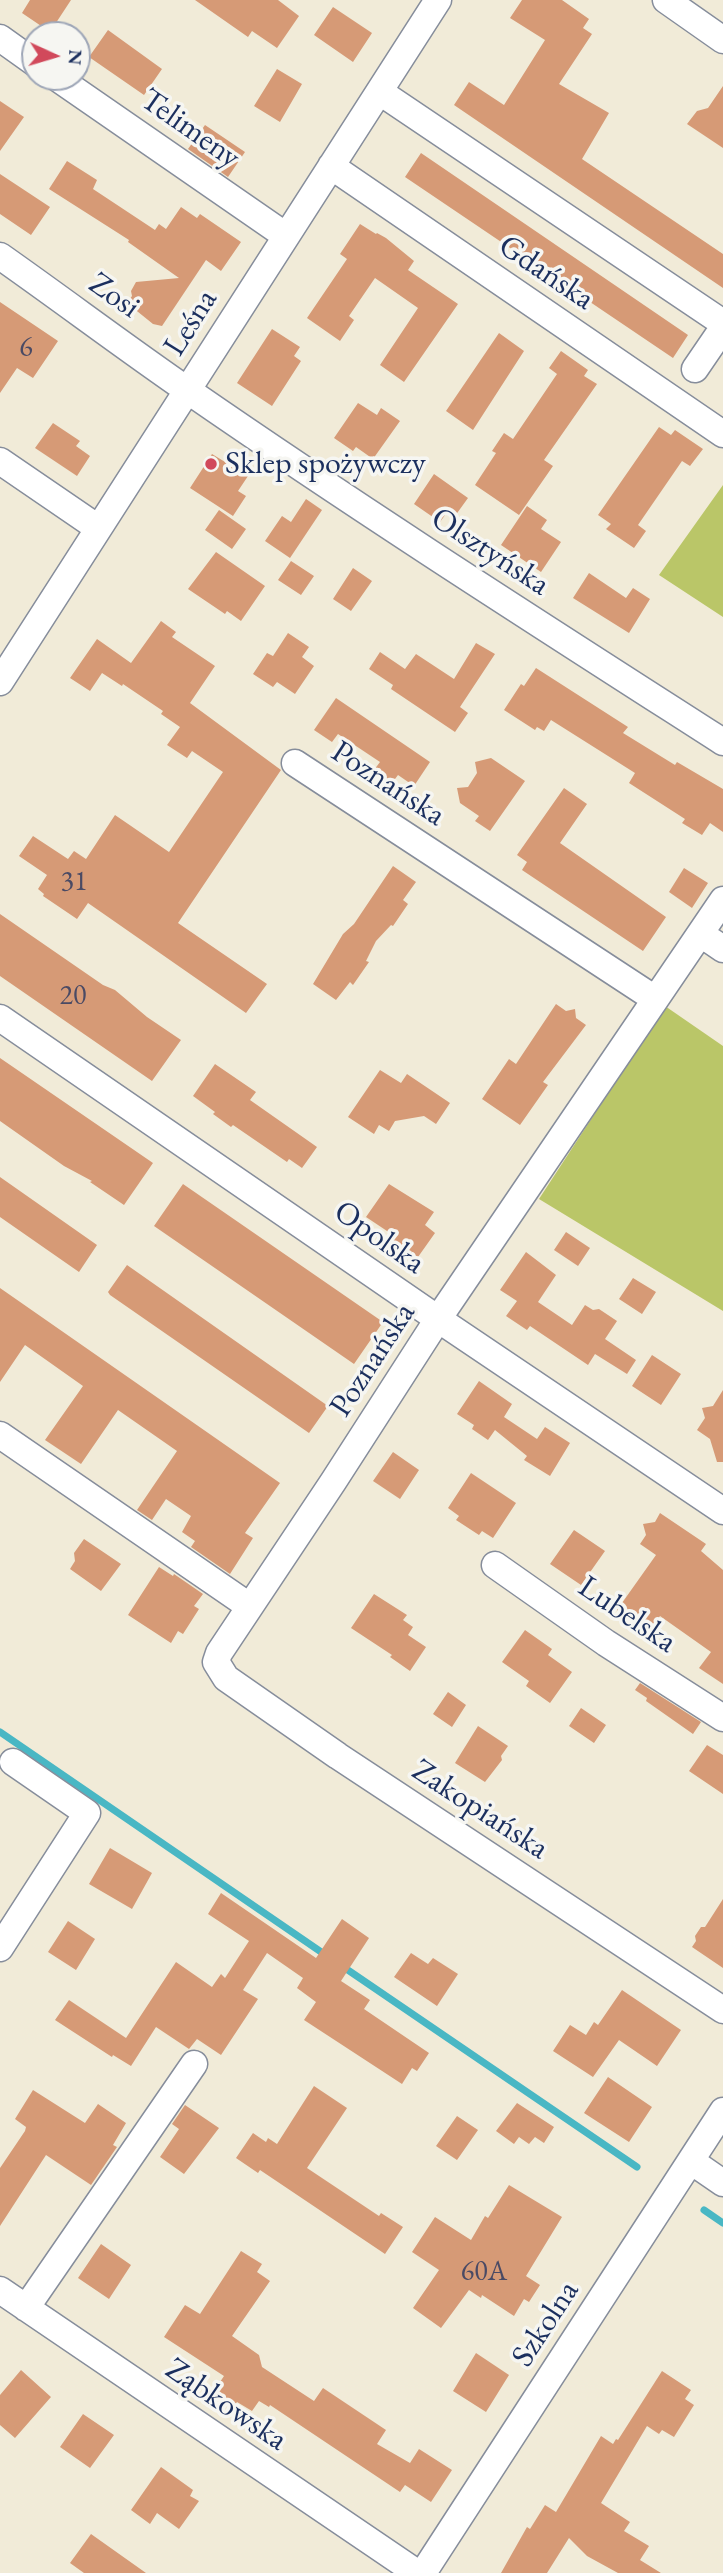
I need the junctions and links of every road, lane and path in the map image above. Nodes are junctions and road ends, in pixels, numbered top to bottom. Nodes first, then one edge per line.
1 (438, 0) edge
2 (666, 0) edge
3 (0, 38) edge
4 (723, 40) edge
5 (21, 52) edge
6 (76, 91) edge
7 (380, 92) junction
8 (331, 166) junction
9 (286, 236) junction
10 (0, 256) edge
11 (723, 326) edge
12 (695, 369) dead end
13 (188, 391) junction
14 (723, 434) edge
15 (0, 461) edge
16 (98, 528) junction
17 (2, 676) edge
18 (723, 741) edge
19 (295, 763) dead end
20 (723, 900) edge
21 (701, 934) junction
22 (723, 949) edge
23 (655, 999) junction
24 (0, 1018) edge
25 (438, 1319) junction
26 (0, 1435) edge
27 (723, 1511) edge
28 (495, 1565) dead end
29 (249, 1606) junction
30 (219, 1653) joint
31 (723, 1718) edge
32 (13, 1762) dead end
33 (0, 1948) edge
34 (723, 2010) edge
35 (194, 2064) dead end
36 (723, 2111) edge
37 (691, 2161) junction
38 (723, 2183) edge
39 (0, 2290) edge
40 (26, 2308) junction
41 (417, 2573) edge
42 (423, 2573) edge

1 - 7 street, Leśna
2 - 4 street
3 - 5 street
6 - 9 street, Telimeny
7 - 8 street, Leśna
7 - 11 street
8 - 9 street, Leśna
8 - 14 street, Gdańska
9 - 13 street, Leśna
10 - 13 street, Zosi
11 - 12 street
13 - 16 street, Leśna
13 - 18 street, Olsztyńska
15 - 16 street
16 - 17 street, Leśna
19 - 23 street, Poznańska
20 - 21 street, Poznańska
21 - 22 street
21 - 23 street, Poznańska
23 - 25 street, Poznańska
24 - 25 street, Opolska
25 - 27 street, Opolska
25 - 29 street, Poznańska
26 - 29 street
28 - 31 street, Lubelska
29 - 30 street, Poznańska
30 - 34 street, Zakopiańska
32 - 33 street
35 - 40 street
36 - 37 street, Szkolna
37 - 38 street
37 - 42 street, Szkolna
39 - 40 street, Ząbkowska
40 - 41 street, Ząbkowska

